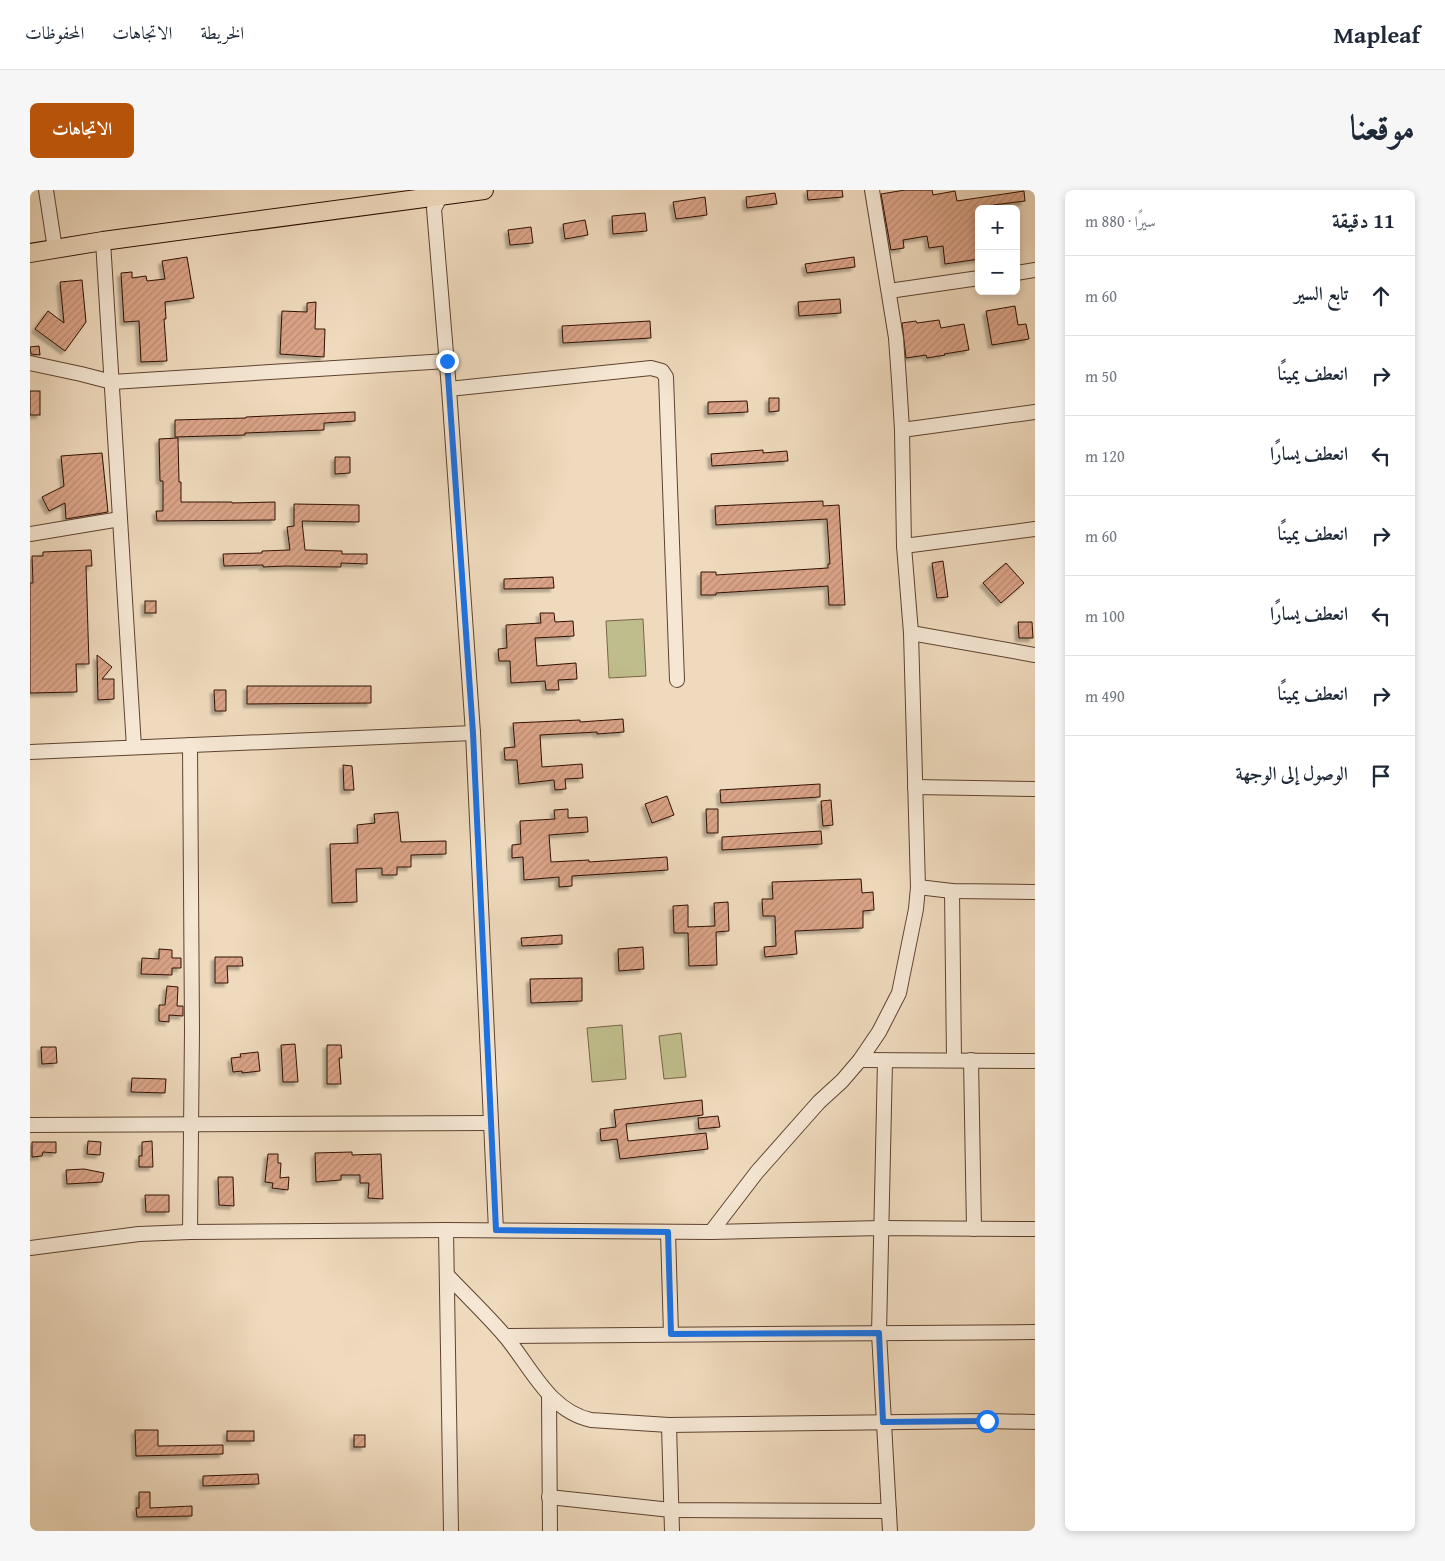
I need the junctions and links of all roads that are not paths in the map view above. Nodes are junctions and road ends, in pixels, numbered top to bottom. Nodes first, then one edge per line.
1 (46, 190) edge
2 (484, 190) edge
3 (872, 190) edge
4 (432, 196) edge
5 (103, 241) junction
6 (55, 249) junction
7 (30, 253) edge
8 (1035, 270) edge
9 (1020, 272) edge
10 (975, 279) edge
11 (889, 291) junction
12 (447, 361) junction
13 (30, 363) edge
14 (112, 382) junction
15 (450, 389) junction
16 (1035, 412) edge
17 (902, 430) junction
18 (120, 519) junction
19 (1035, 529) edge
20 (30, 534) edge
21 (904, 546) junction
22 (911, 633) junction
23 (1035, 655) edge
24 (677, 680) dead end
25 (473, 733) junction
26 (190, 745) junction
27 (134, 747) junction
28 (30, 752) edge
29 (915, 787) junction
30 (1035, 789) edge
31 (918, 887) junction
32 (952, 890) junction
33 (1035, 892) edge
34 (860, 1060) junction
35 (954, 1060) junction
36 (971, 1060) junction
37 (885, 1061) junction
38 (1035, 1061) edge
39 (491, 1122) junction
40 (192, 1124) junction
41 (30, 1125) edge
42 (881, 1228) junction
43 (974, 1229) junction
44 (446, 1230) junction
45 (496, 1230) junction
46 (1035, 1230) edge
47 (190, 1232) junction
48 (668, 1232) junction
49 (711, 1232) junction
50 (30, 1248) edge
51 (447, 1275) junction
52 (1035, 1332) edge
53 (879, 1333) junction
54 (671, 1334) junction
55 (505, 1336) junction
56 (549, 1396) junction
57 (883, 1422) junction
58 (1035, 1422) edge
59 (669, 1424) junction
60 (549, 1498) junction
61 (671, 1510) junction
62 (890, 1511) junction
63 (451, 1531) edge
64 (550, 1531) edge
65 (672, 1531) edge
66 (890, 1531) edge

1 - 6 street
2 - 4 main road
3 - 11 street
4 - 5 main road
4 - 12 street
5 - 6 main road
5 - 14 street
6 - 7 main road
8 - 9 street
10 - 11 street
11 - 17 street
12 - 14 street
12 - 15 street
13 - 14 street
14 - 18 street
15 - 24 street
15 - 25 street
16 - 17 street
17 - 21 street
18 - 20 street
18 - 27 street
19 - 21 street
21 - 22 street
22 - 23 street
22 - 29 street
25 - 26 street
25 - 39 street
26 - 27 street
26 - 40 street
27 - 28 street
29 - 30 street
29 - 31 street
31 - 32 street
31 - 34 street
32 - 33 street
32 - 35 street
34 - 37 street
34 - 49 street
35 - 36 street
35 - 37 street
36 - 38 street
36 - 43 street
37 - 42 street
39 - 40 street
39 - 45 street
40 - 41 street
40 - 47 street
42 - 43 street
42 - 49 street
42 - 53 street
43 - 46 street
44 - 45 street
44 - 47 street
44 - 51 street
45 - 48 street
47 - 50 street
48 - 49 street
48 - 54 street
51 - 55 street
51 - 63 street
52 - 53 street
53 - 54 street
53 - 57 street
54 - 55 street
55 - 56 street
56 - 59 street
56 - 60 street
57 - 58 street
57 - 59 street
57 - 62 street
59 - 61 street
60 - 61 street
60 - 64 street
61 - 62 street
61 - 65 street
62 - 66 street

